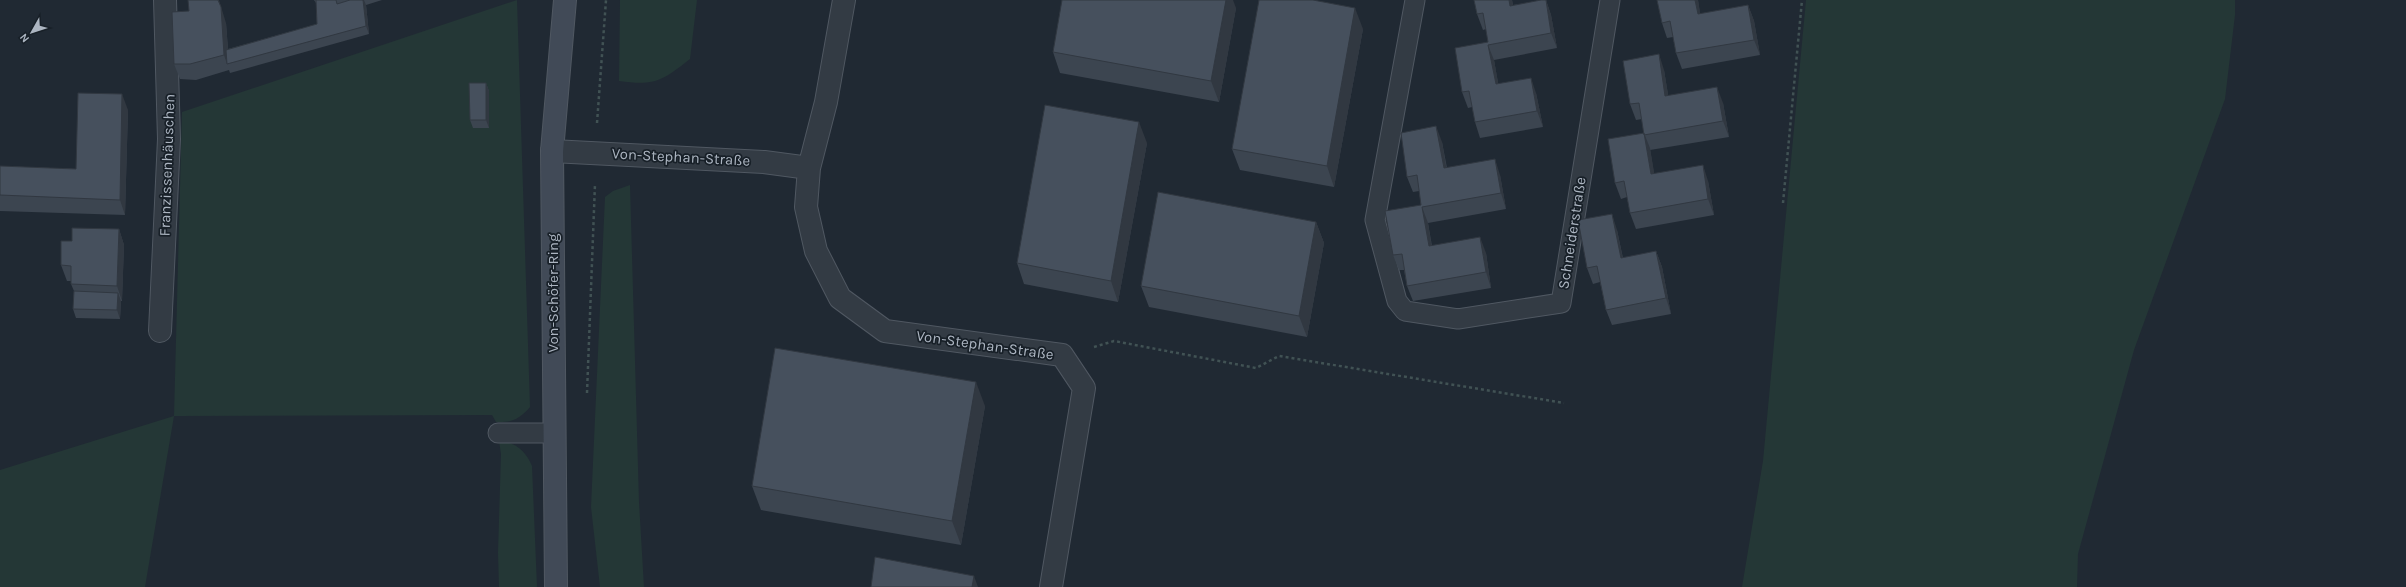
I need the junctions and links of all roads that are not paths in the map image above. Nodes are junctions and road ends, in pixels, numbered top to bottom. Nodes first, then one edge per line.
1 (165, 0) edge
2 (565, 0) edge
3 (844, 0) edge
4 (1415, 0) edge
5 (1610, 0) edge
6 (552, 151) junction
7 (809, 168) junction
8 (160, 331) dead end
9 (554, 433) junction
10 (498, 434) dead end
11 (556, 587) edge
12 (1051, 587) edge

1 - 8 street, Franzissenhäuschen
2 - 6 main road, Von-Schöfer-Ring
3 - 7 street, Von-Stephan-Straße
4 - 5 lane, Schneiderstraße
6 - 7 street, Von-Stephan-Straße
6 - 9 main road, Von-Schöfer-Ring
7 - 12 street, Von-Stephan-Straße
9 - 10 lane
9 - 11 main road, Von-Schöfer-Ring

